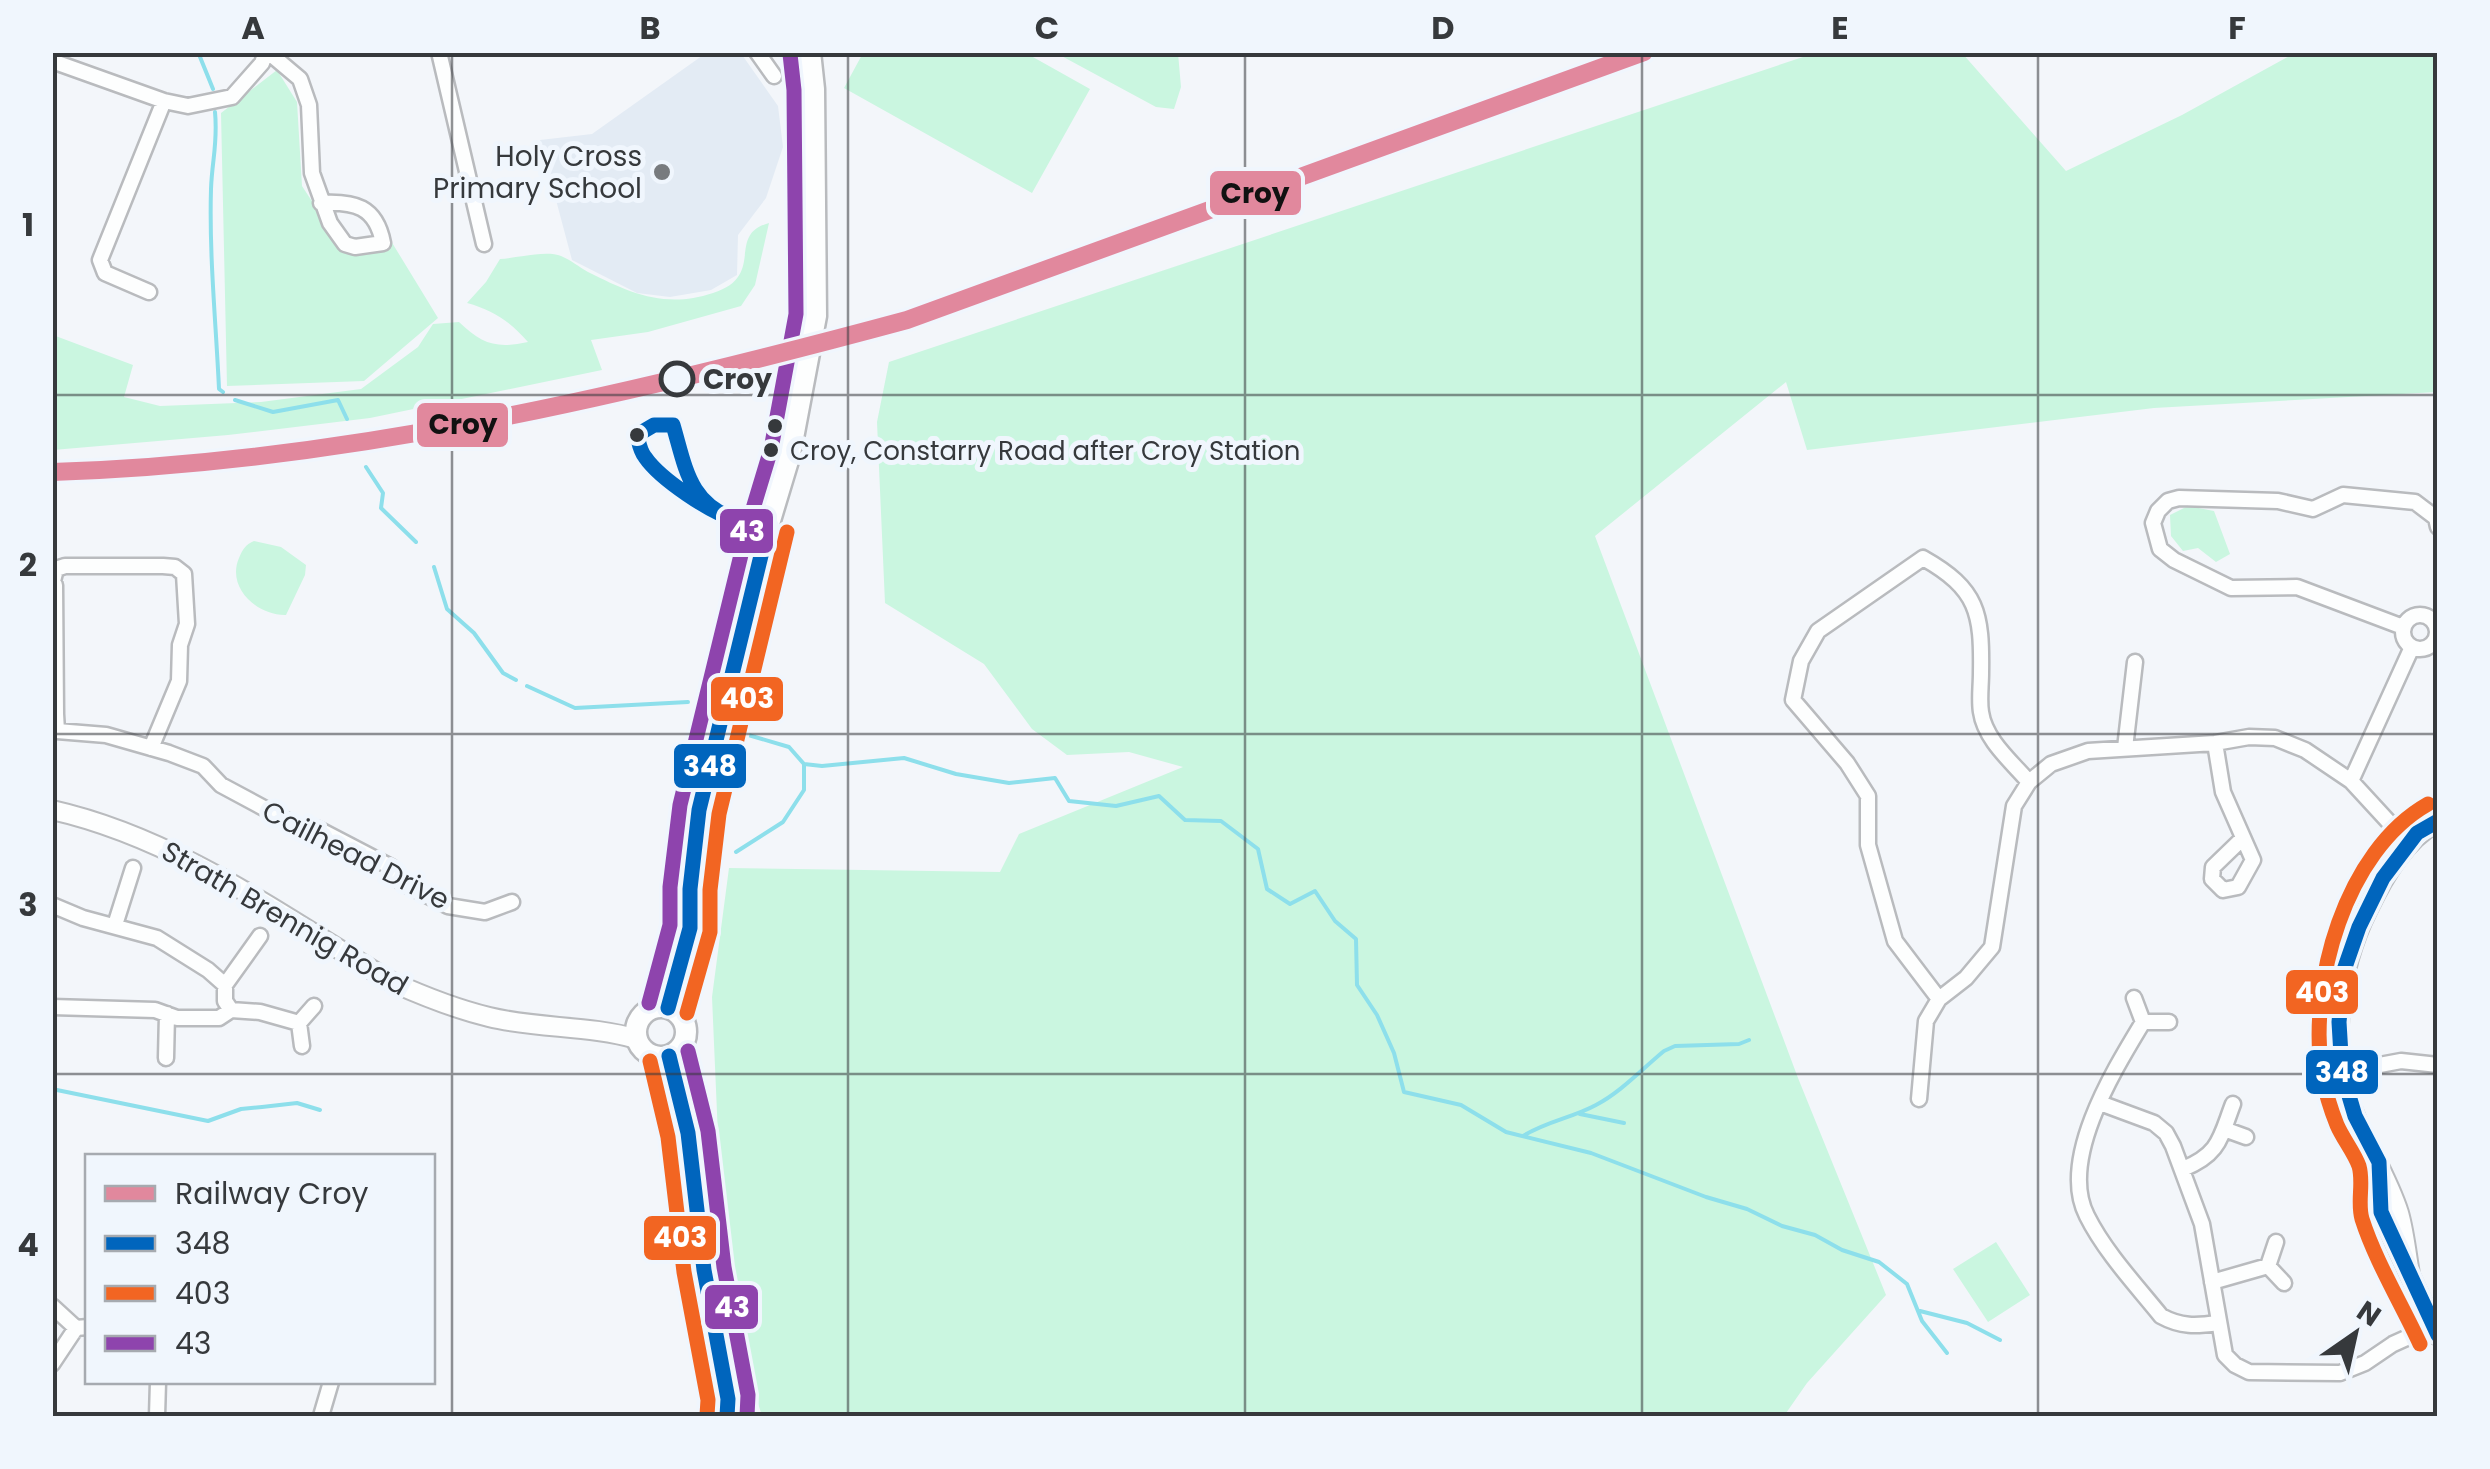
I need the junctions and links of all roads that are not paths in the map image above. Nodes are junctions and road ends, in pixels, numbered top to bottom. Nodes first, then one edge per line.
1 (267, 52) edge
2 (439, 52) edge
3 (757, 52) edge
4 (810, 52) edge
5 (52, 61) edge
6 (774, 76) dead end
7 (164, 101) junction
8 (321, 203) dead end
9 (484, 244) dead end
10 (149, 292) dead end
11 (2438, 526) edge
12 (54, 584) edge
13 (2438, 603) edge
14 (2429, 617) junction
15 (2403, 626) junction
16 (2436, 638) edge
17 (2412, 646) junction
18 (2134, 662) dead end
19 (54, 714) edge
20 (2216, 743) junction
21 (151, 748) junction
22 (2125, 748) junction
23 (2029, 782) junction
24 (2351, 782) junction
25 (52, 810) edge
26 (2438, 821) edge
27 (2243, 838) dead end
28 (2409, 844) junction
29 (133, 868) dead end
30 (512, 902) dead end
31 (52, 905) edge
32 (114, 925) junction
33 (260, 936) dead end
34 (226, 985) junction
35 (2134, 998) dead end
36 (1939, 999) junction
37 (314, 1006) dead end
38 (52, 1007) edge
39 (668, 1008) junction
40 (231, 1010) junction
41 (167, 1014) junction
42 (299, 1022) junction
43 (2144, 1022) junction
44 (2169, 1022) dead end
45 (638, 1039) junction
46 (302, 1046) dead end
47 (669, 1056) junction
48 (166, 1058) dead end
49 (2438, 1065) edge
50 (2342, 1072) junction
51 (1919, 1099) dead end
52 (2100, 1103) junction
53 (2233, 1104) dead end
54 (2224, 1129) junction
55 (2246, 1137) dead end
56 (2183, 1169) junction
57 (2276, 1242) dead end
58 (2268, 1266) junction
59 (2212, 1282) junction
60 (2284, 1283) dead end
61 (52, 1306) edge
62 (2218, 1322) junction
63 (82, 1328) edge
64 (2435, 1331) edge
65 (52, 1364) edge
66 (158, 1384) edge
67 (330, 1384) edge
68 (157, 1416) edge
69 (320, 1416) edge
70 (727, 1416) edge

1 - 7 street
1 - 8 street
2 - 9 street
3 - 6 street
4 - 39 main road
5 - 7 street
7 - 10 street
11 - 15 street
12 - 19 street
12 - 21 street
13 - 14 street
14 - 15 street
14 - 16 street
15 - 17 street
16 - 17 street
17 - 24 street
18 - 22 street
19 - 21 street, Cailhead Drive
20 - 22 street
20 - 24 street
20 - 27 street
21 - 30 street, Cailhead Drive
22 - 23 street
23 - 36 street
23 - 36 street
24 - 28 street
25 - 45 street, Strath Brennig Road
26 - 28 street
28 - 50 street
29 - 32 street
31 - 32 street
32 - 34 street
33 - 34 street
34 - 40 street
35 - 43 street
36 - 51 street
37 - 42 street
38 - 41 street
39 - 45 main road
39 - 47 main road
40 - 41 street
40 - 42 street
41 - 48 street
42 - 46 street
43 - 44 street
43 - 52 street
45 - 47 main road
47 - 70 main road
49 - 50 street
50 - 64 street
52 - 56 street
52 - 62 street
53 - 54 street
54 - 55 street
54 - 56 street
56 - 59 street
57 - 58 street
58 - 59 street
58 - 60 street
59 - 62 street
61 - 63 street
62 - 64 street
63 - 65 street
66 - 68 street
67 - 69 street

